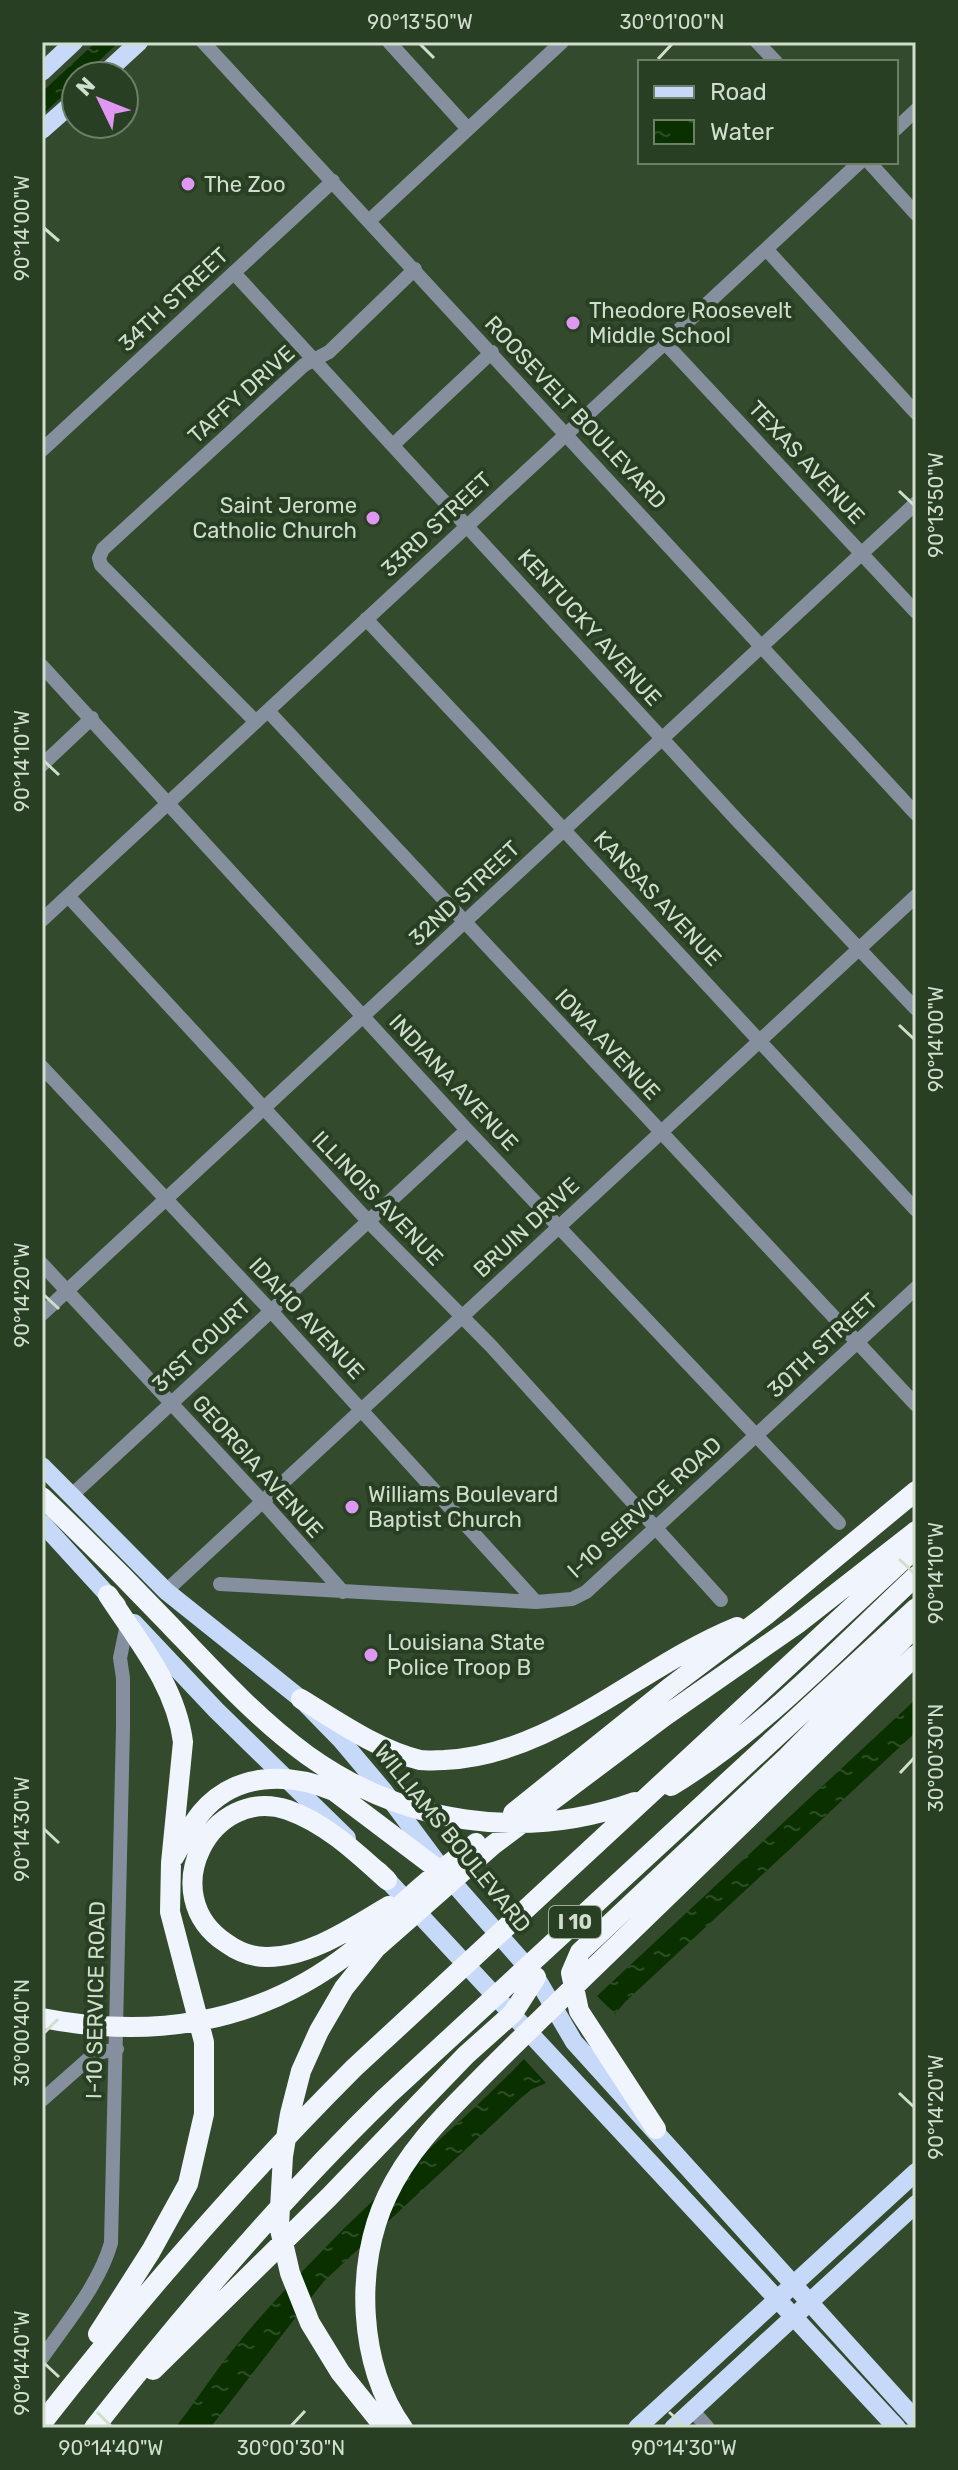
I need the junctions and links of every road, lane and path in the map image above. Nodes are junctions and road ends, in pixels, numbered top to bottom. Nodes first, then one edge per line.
1 (74, 42) edge
2 (139, 42) edge
3 (203, 42) edge
4 (389, 42) edge
5 (562, 42) edge
6 (757, 42) edge
7 (119, 60) edge
8 (774, 60) edge
9 (42, 72) edge
10 (916, 110) edge
11 (60, 114) edge
12 (898, 127) edge
13 (468, 129) junction
14 (42, 130) edge
15 (858, 164) edge
16 (871, 164) edge
17 (333, 181) junction
18 (916, 214) edge
19 (370, 220) junction
20 (767, 250) junction
21 (415, 269) junction
22 (234, 273) junction
23 (665, 343) junction
24 (492, 352) junction
25 (314, 358) junction
26 (916, 413) edge
27 (566, 434) junction
28 (394, 444) junction
29 (42, 450) edge
30 (916, 503) edge
31 (467, 525) junction
32 (861, 553) junction
33 (916, 612) edge
34 (366, 619) junction
35 (762, 646) junction
36 (42, 666) edge
37 (268, 711) junction
38 (92, 718) junction
39 (256, 722) junction
40 (662, 739) junction
41 (42, 765) edge
42 (169, 804) junction
43 (916, 814) edge
44 (564, 830) junction
45 (68, 896) junction
46 (916, 896) edge
47 (42, 920) edge
48 (465, 922) junction
49 (859, 949) junction
50 (916, 1009) edge
51 (363, 1016) junction
52 (761, 1041) junction
53 (42, 1067) edge
54 (263, 1109) junction
55 (467, 1130) junction
56 (661, 1133) junction
57 (166, 1198) junction
58 (916, 1210) edge
59 (369, 1222) junction
60 (559, 1226) junction
61 (42, 1264) edge
62 (916, 1288) edge
63 (67, 1291) junction
64 (271, 1311) junction
65 (42, 1314) edge
66 (462, 1316) junction
67 (858, 1342) junction
68 (171, 1402) junction
69 (916, 1405) edge
70 (361, 1409) junction
71 (758, 1435) junction
72 (42, 1466) edge
73 (916, 1491) edge
74 (72, 1495) junction
75 (42, 1497) edge
76 (262, 1501) junction
77 (42, 1523) edge
78 (839, 1523) dead end
79 (656, 1529) junction
80 (916, 1531) edge
81 (916, 1548) edge
82 (916, 1576) edge
83 (220, 1584) dead end
84 (166, 1591) junction
85 (343, 1592) junction
86 (108, 1595) junction
87 (721, 1600) dead end
88 (536, 1602) junction
89 (916, 1608) edge
90 (766, 1615) junction
91 (127, 1624) junction
92 (916, 1626) edge
93 (916, 1655) edge
94 (301, 1699) junction
95 (285, 1777) junction
96 (171, 1863) junction
97 (448, 1877) junction
98 (387, 1880) junction
99 (416, 1890) junction
100 (536, 1977) junction
101 (513, 2013) junction
102 (42, 2018) edge
103 (535, 2040) junction
104 (117, 2049) junction
105 (466, 2055) junction
106 (42, 2100) edge
107 (656, 2129) junction
108 (916, 2172) edge
109 (916, 2205) edge
110 (794, 2285) junction
111 (778, 2299) junction
112 (809, 2303) junction
113 (795, 2317) junction
114 (42, 2358) edge
115 (691, 2378) junction
116 (693, 2411) junction
117 (916, 2420) edge
118 (42, 2422) edge
119 (96, 2428) edge
120 (385, 2428) edge
121 (403, 2428) edge
122 (637, 2428) edge
123 (658, 2428) edge
124 (673, 2428) edge
125 (708, 2428) edge
126 (897, 2428) edge

1 - 9 main road
2 - 7 main road
3 - 17 street, ROOSEVELT BOULEVARD
4 - 13 street
5 - 13 street
6 - 8 street
10 - 12 street
11 - 14 main road
13 - 19 street
15 - 20 street, 33RD STREET
16 - 18 street
17 - 19 street, ROOSEVELT BOULEVARD
17 - 22 street, 34TH STREET
19 - 21 street, ROOSEVELT BOULEVARD
20 - 23 street, 33RD STREET
20 - 26 street
21 - 24 street, ROOSEVELT BOULEVARD
21 - 25 street, TAFFY DRIVE
22 - 25 street, KENTUCKY AVENUE
22 - 29 street, 34TH STREET
23 - 27 street, 33RD STREET
23 - 32 street, TEXAS AVENUE
24 - 27 street, ROOSEVELT BOULEVARD
24 - 28 street
25 - 28 street, KENTUCKY AVENUE
25 - 39 street, TAFFY DRIVE
27 - 31 street, 33RD STREET
27 - 35 street, ROOSEVELT BOULEVARD
28 - 31 street, KENTUCKY AVENUE
30 - 32 street, 32ND STREET
31 - 34 street, 33RD STREET
31 - 40 street, KENTUCKY AVENUE
32 - 33 street, TEXAS AVENUE
32 - 35 street, 32ND STREET
34 - 37 street, 33RD STREET
34 - 44 street, KANSAS AVENUE
35 - 40 street, 32ND STREET
35 - 43 street, ROOSEVELT BOULEVARD
36 - 38 street, INDIANA AVENUE
37 - 39 street, 33RD STREET
37 - 48 street, IOWA AVENUE
38 - 41 street
38 - 42 street, INDIANA AVENUE
39 - 42 street, 33RD STREET
40 - 44 street, 32ND STREET
40 - 49 street, KENTUCKY AVENUE
42 - 45 street, 33RD STREET
42 - 51 street, INDIANA AVENUE
44 - 48 street, 32ND STREET
44 - 52 street, KANSAS AVENUE
45 - 47 street, 33RD STREET
45 - 54 street, ILLINOIS AVENUE
46 - 49 street, BRUIN DRIVE
48 - 51 street, 32ND STREET
48 - 56 street, IOWA AVENUE
49 - 50 street, KENTUCKY AVENUE
49 - 52 street, BRUIN DRIVE
51 - 54 street, 32ND STREET
51 - 55 street, INDIANA AVENUE
52 - 56 street, BRUIN DRIVE
52 - 58 street, KANSAS AVENUE
53 - 57 street, IDAHO AVENUE
54 - 57 street, 32ND STREET
54 - 59 street, ILLINOIS AVENUE
55 - 59 street, 31ST COURT
55 - 60 street, INDIANA AVENUE
56 - 60 street, BRUIN DRIVE
56 - 67 street, IOWA AVENUE
57 - 63 street, 32ND STREET
57 - 64 street, IDAHO AVENUE
59 - 64 street, 31ST COURT
59 - 66 street, ILLINOIS AVENUE
60 - 66 street, BRUIN DRIVE
60 - 71 street, INDIANA AVENUE
61 - 63 street, GEORGIA AVENUE
62 - 67 street, 30TH STREET
63 - 65 street, 32ND STREET
63 - 68 street, GEORGIA AVENUE
64 - 68 street, 31ST COURT
64 - 70 street, IDAHO AVENUE
66 - 70 street, BRUIN DRIVE
66 - 79 street, ILLINOIS AVENUE
67 - 69 street, IOWA AVENUE
67 - 71 street, 30TH STREET
68 - 74 street, 31ST COURT
68 - 76 street, GEORGIA AVENUE
70 - 76 street, BRUIN DRIVE
70 - 88 street, IDAHO AVENUE
71 - 78 street, INDIANA AVENUE
71 - 79 street, I-10 SERVICE ROAD
72 - 74 main road, WILLIAMS BOULEVARD
73 - 90 highway
74 - 84 main road, WILLIAMS BOULEVARD
75 - 82 highway
76 - 84 street, BRUIN DRIVE
76 - 85 street, GEORGIA AVENUE
77 - 86 main road
79 - 87 street, ILLINOIS AVENUE
79 - 88 street, I-10 SERVICE ROAD
80 - 120 highway
81 - 118 highway, I 10
83 - 85 street, I-10 SERVICE ROAD
84 - 94 main road, WILLIAMS BOULEVARD
85 - 88 street, I-10 SERVICE ROAD
86 - 91 highway
86 - 95 main road
89 - 119 highway, I 10
90 - 94 highway
90 - 99 highway
91 - 96 highway
91 - 104 street, I-10 SERVICE ROAD
92 - 107 highway
93 - 121 highway
94 - 97 main road, WILLIAMS BOULEVARD
95 - 96 highway
95 - 97 highway
95 - 98 main road
96 - 118 highway
97 - 100 main road, WILLIAMS BOULEVARD
98 - 99 highway
98 - 101 main road
99 - 102 highway
100 - 101 highway
100 - 107 main road, WILLIAMS BOULEVARD
101 - 103 main road
101 - 105 highway
103 - 105 highway
103 - 111 main road
104 - 106 street
104 - 114 street, I-10 SERVICE ROAD
105 - 119 highway
107 - 110 main road, WILLIAMS BOULEVARD
108 - 110 main road
109 - 112 main road
110 - 111 main road
110 - 112 main road, WILLIAMS BOULEVARD
111 - 113 main road
111 - 115 main road
112 - 113 main road
112 - 117 main road, WILLIAMS BOULEVARD
113 - 116 main road
113 - 126 main road
115 - 122 main road
115 - 123 main road
116 - 124 main road
116 - 125 street

